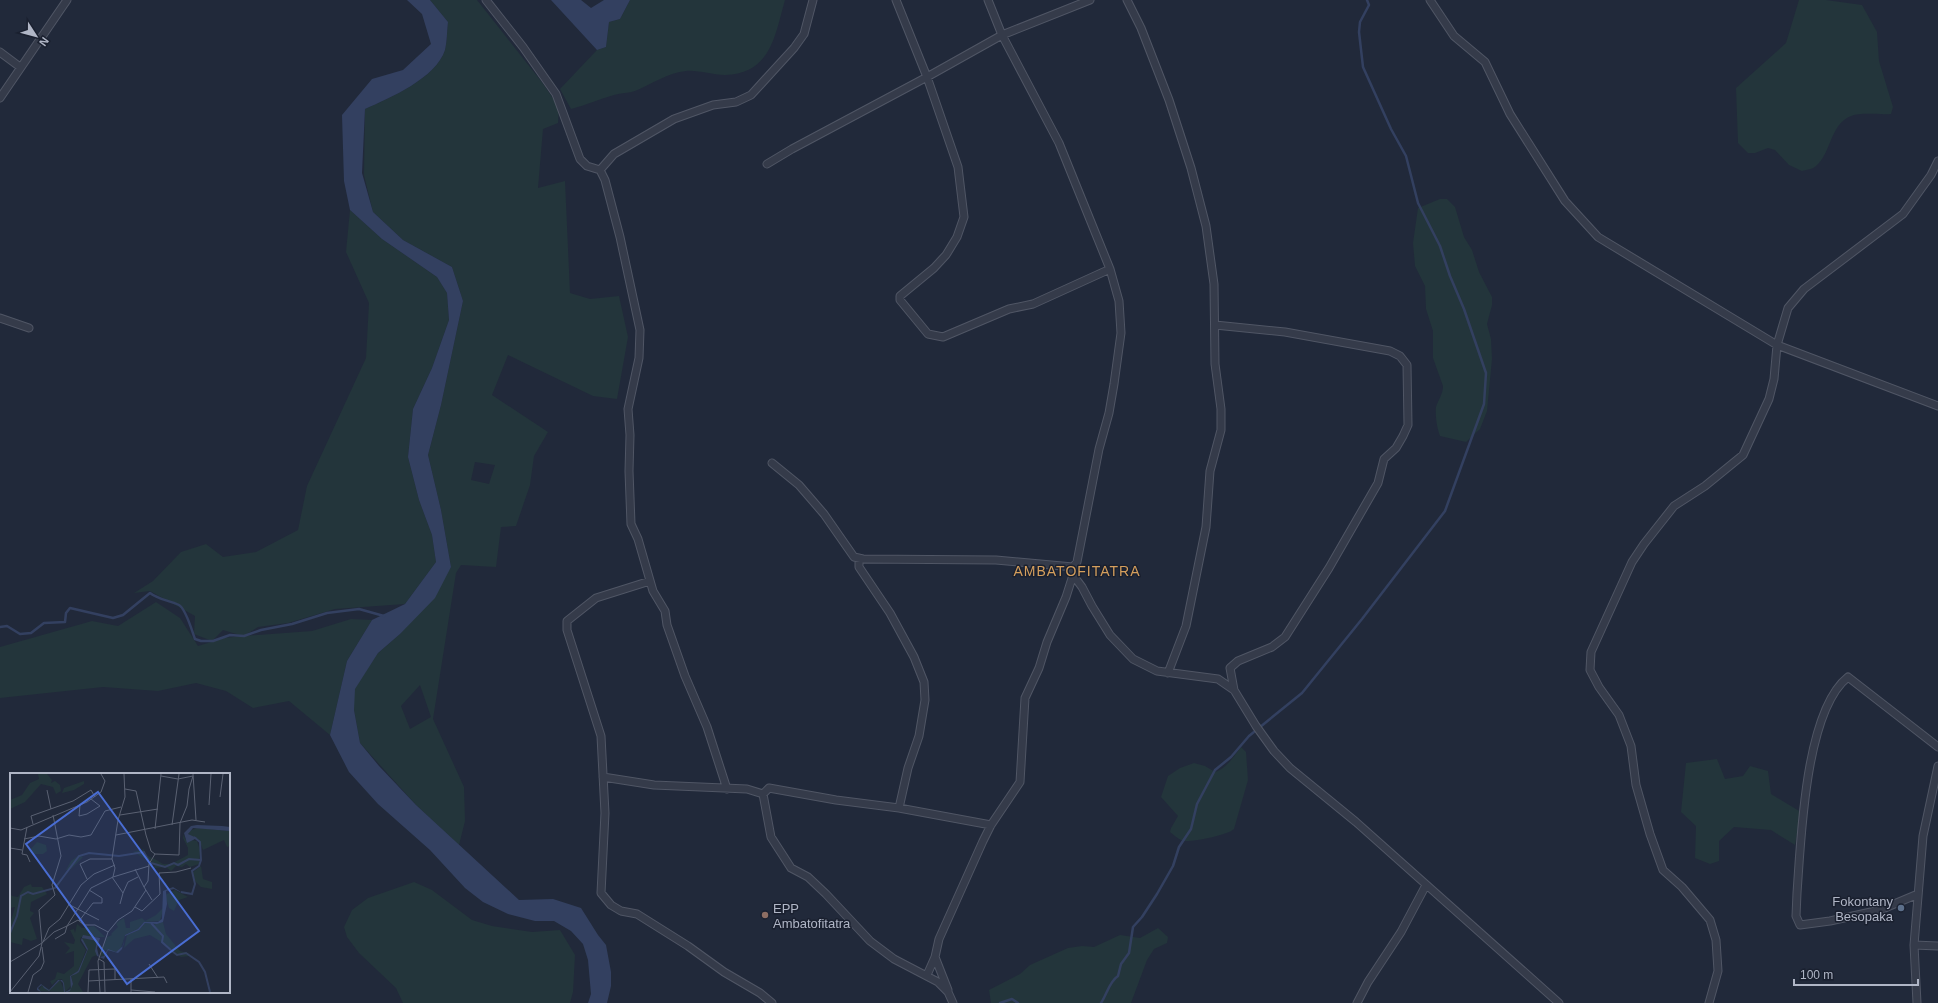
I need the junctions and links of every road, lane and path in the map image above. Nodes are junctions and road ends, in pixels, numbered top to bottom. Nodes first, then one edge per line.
1 (67, 0) edge
2 (486, 0) edge
3 (813, 0) edge
4 (896, 0) edge
5 (988, 0) edge
6 (1090, 0) edge
7 (1127, 0) edge
8 (1430, 0) edge
9 (1002, 35) junction
10 (0, 52) edge
11 (20, 67) junction
12 (927, 78) junction
13 (0, 98) edge
14 (1938, 161) edge
15 (767, 164) dead end
16 (600, 170) junction
17 (1110, 269) junction
18 (0, 318) edge
19 (1215, 325) junction
20 (29, 328) dead end
21 (1777, 345) junction
22 (1938, 406) edge
23 (772, 463) dead end
24 (858, 558) junction
25 (1073, 567) junction
26 (1073, 575) junction
27 (650, 581) junction
28 (1168, 673) junction
29 (1234, 690) junction
30 (1938, 747) edge
31 (1938, 766) edge
32 (603, 777) junction
33 (727, 789) junction
34 (763, 794) junction
35 (899, 808) junction
36 (991, 825) junction
37 (1426, 885) junction
38 (1918, 894) junction
39 (1914, 945) junction
40 (1938, 946) edge
41 (936, 957) junction
42 (926, 975) junction
43 (948, 992) junction
44 (772, 1003) edge
45 (953, 1003) edge
46 (1357, 1003) edge
47 (1559, 1003) edge
48 (1709, 1003) edge
49 (1917, 1003) edge

1 - 11 street
2 - 16 street
3 - 16 street
4 - 12 street
5 - 9 street
6 - 9 street
7 - 19 street
8 - 21 street
9 - 12 street
9 - 17 street
10 - 11 street
11 - 13 street
12 - 15 street
12 - 17 street
14 - 21 street
16 - 27 street
17 - 25 street
18 - 20 street
19 - 28 street
19 - 29 street
21 - 22 street
21 - 48 street
23 - 24 street
24 - 25 street
24 - 35 street
25 - 26 street
26 - 28 street
26 - 36 street
27 - 32 street
27 - 33 street
28 - 29 street
29 - 37 street
30 - 38 street
31 - 38 street
32 - 33 street
32 - 44 street
33 - 34 street
34 - 35 street
34 - 42 street
35 - 36 street
36 - 41 street
37 - 46 street
37 - 47 street
38 - 39 street
39 - 40 street
39 - 49 street
41 - 42 street
41 - 43 street
42 - 43 street
43 - 45 street

